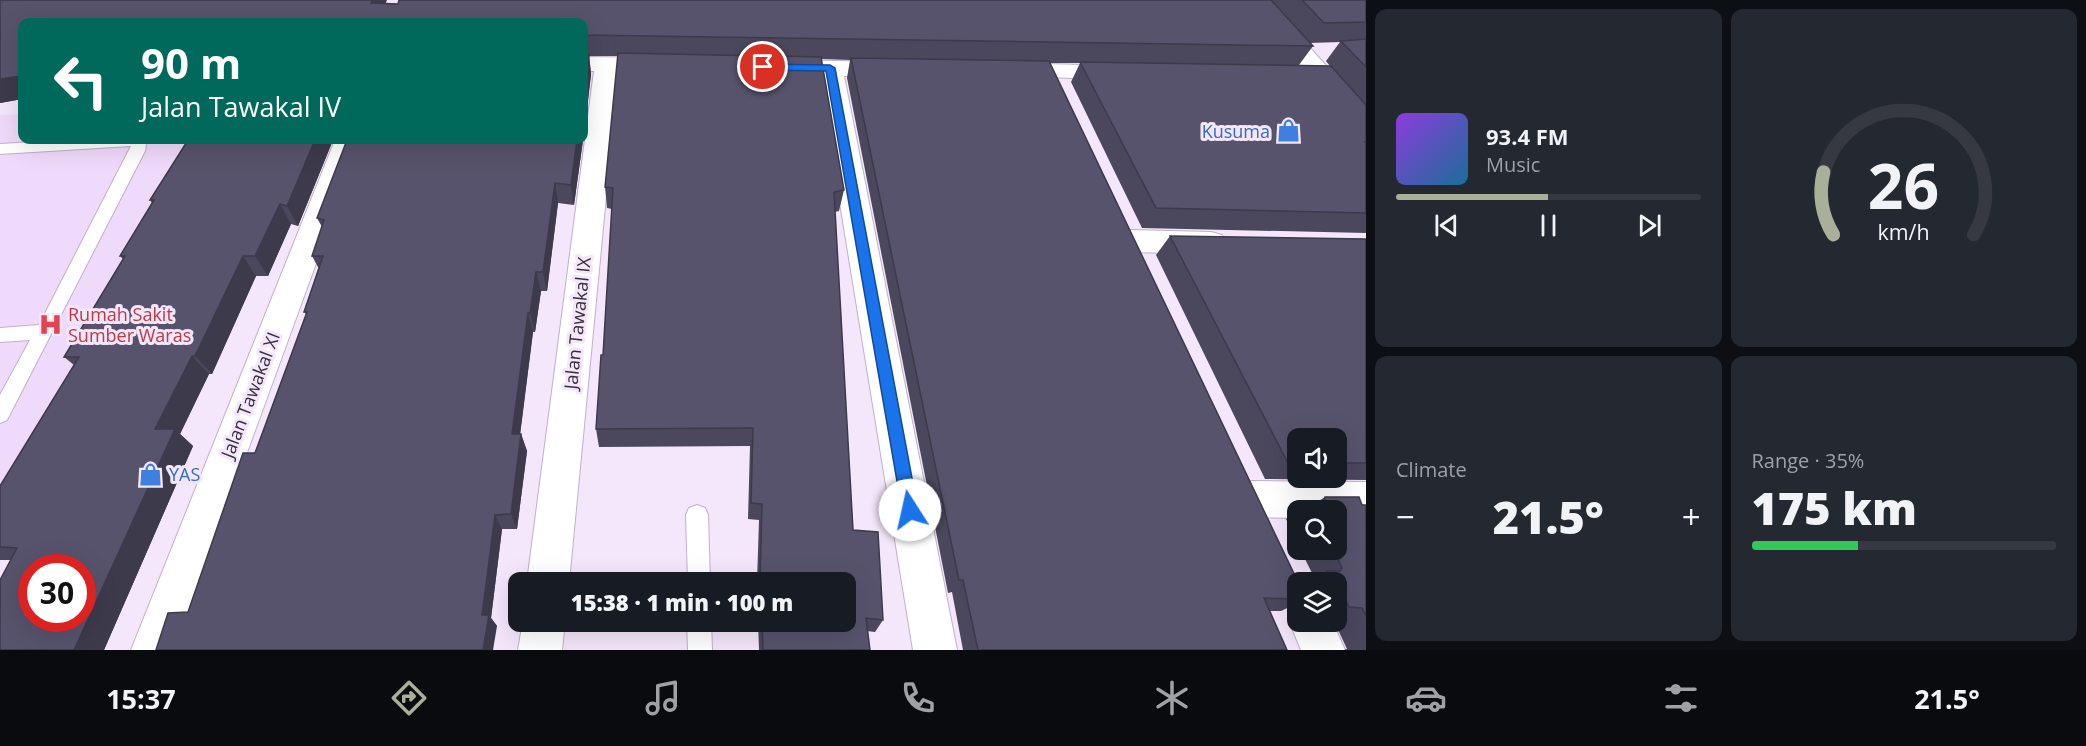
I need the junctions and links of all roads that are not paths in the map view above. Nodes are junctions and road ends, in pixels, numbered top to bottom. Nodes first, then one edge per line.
1 (1255, 0) edge
2 (1330, 52) dead end
3 (1301, 53) junction
4 (595, 64) edge
5 (689, 66) edge
6 (748, 66) edge
7 (830, 68) junction
8 (923, 69) edge
9 (981, 70) edge
10 (1050, 71) junction
11 (1142, 73) edge
12 (1291, 77) edge
13 (1322, 77) junction
14 (1065, 103) edge
15 (1366, 126) edge
16 (588, 141) edge
17 (66, 144) edge
18 (139, 144) edge
19 (346, 144) edge
20 (588, 144) edge
21 (0, 148) edge
22 (1115, 209) edge
23 (1130, 241) junction
24 (1236, 243) edge
25 (1146, 273) edge
26 (44, 333) junction
27 (0, 335) edge
28 (0, 414) edge
29 (1252, 499) edge
30 (1366, 500) edge
31 (697, 515) dead end
32 (549, 572) edge
33 (699, 572) edge
34 (542, 632) edge
35 (699, 632) edge
36 (1315, 632) edge
37 (153, 650) edge
38 (540, 650) edge
39 (700, 650) edge
40 (935, 650) edge
41 (1323, 650) edge

1 - 3 street
2 - 3 street
3 - 13 street
4 - 5 street
4 - 16 street, Jalan Tawakal IX
6 - 7 street
7 - 8 street
7 - 40 street
9 - 10 street
10 - 11 street
10 - 14 street
12 - 13 street
13 - 15 street
17 - 21 lane
18 - 26 lane
19 - 37 street, Jalan Tawakal XI
20 - 32 street, Jalan Tawakal IX
22 - 23 street
23 - 24 street
23 - 25 street
26 - 27 lane
26 - 28 lane
29 - 30 street
31 - 33 lane
34 - 38 street
35 - 39 lane
36 - 41 street

